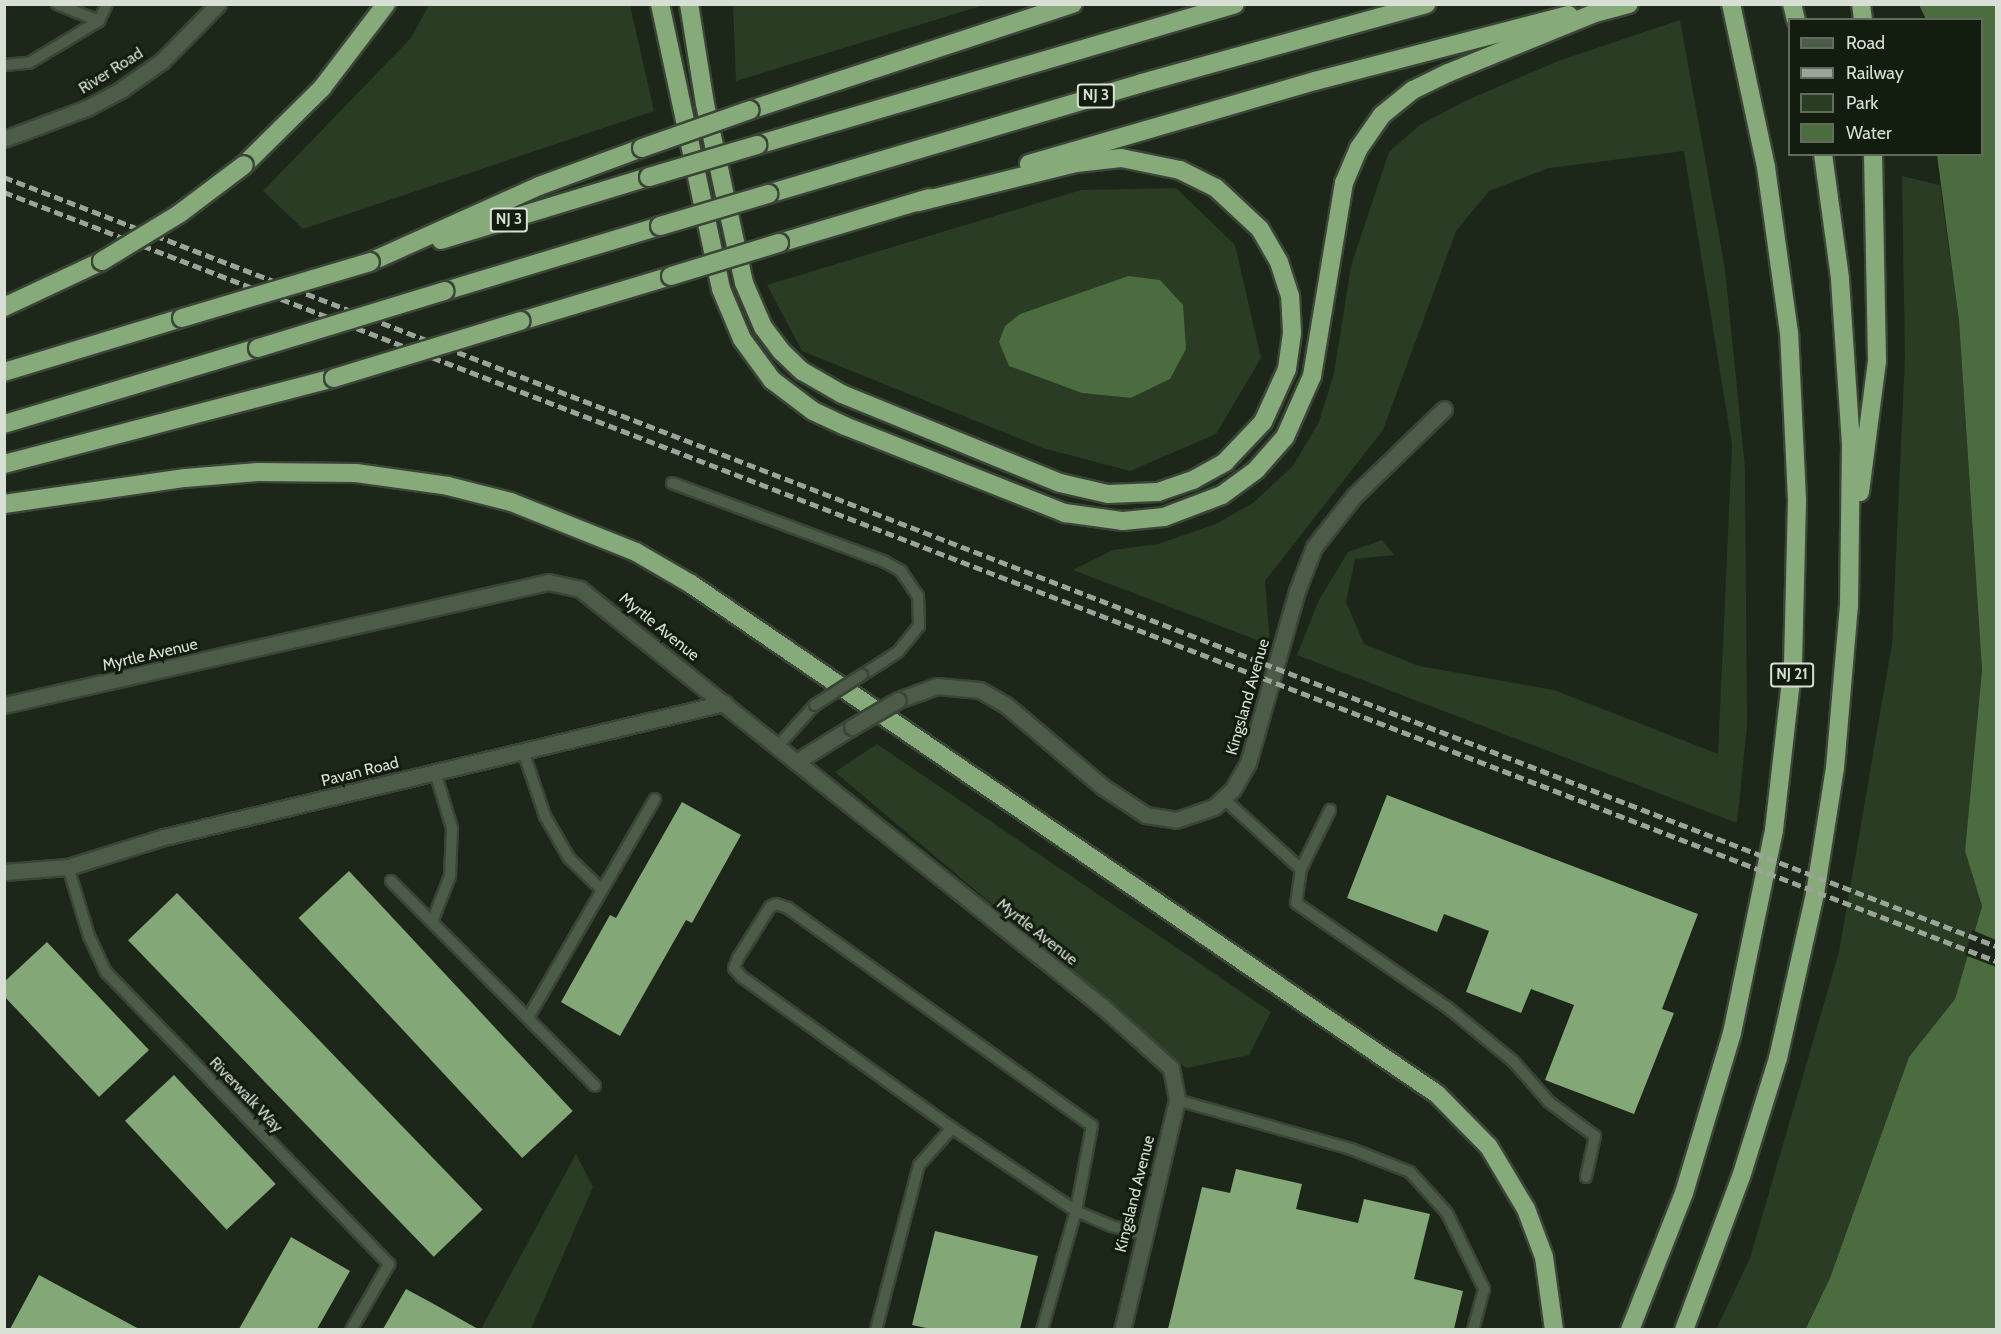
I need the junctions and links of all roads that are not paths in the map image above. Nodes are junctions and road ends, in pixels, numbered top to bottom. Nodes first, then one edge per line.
1 (57, 4) edge
2 (107, 4) edge
3 (218, 4) edge
4 (386, 4) edge
5 (660, 4) edge
6 (689, 4) edge
7 (1073, 4) edge
8 (1235, 4) edge
9 (1426, 4) edge
10 (1629, 4) edge
11 (1731, 4) edge
12 (1595, 13) junction
13 (99, 21) junction
14 (4, 66) edge
15 (4, 139) edge
16 (1823, 156) edge
17 (1873, 156) edge
18 (918, 202) junction
19 (370, 262) junction
20 (4, 307) edge
21 (4, 372) edge
22 (1444, 409) dead end
23 (4, 424) edge
24 (4, 464) edge
25 (672, 483) dead end
26 (4, 504) edge
27 (1851, 529) junction
28 (724, 703) junction
29 (4, 705) edge
30 (777, 747) junction
31 (523, 751) junction
32 (796, 762) junction
33 (435, 772) junction
34 (655, 799) dead end
35 (1224, 799) junction
36 (1330, 810) dead end
37 (68, 867) junction
38 (1301, 869) junction
39 (4, 872) edge
40 (391, 881) dead end
41 (603, 890) junction
42 (432, 922) junction
43 (528, 1018) junction
44 (1170, 1068) joint
45 (596, 1086) dead end
46 (1177, 1101) junction
47 (952, 1128) junction
48 (1586, 1176) dead end
49 (1076, 1211) junction
50 (1144, 1234) junction
51 (351, 1329) edge
52 (876, 1329) edge
53 (1041, 1329) edge
54 (1122, 1329) edge
55 (1473, 1329) edge
56 (1554, 1329) edge
57 (1630, 1329) edge
58 (1684, 1329) edge

1 - 13 lane
2 - 13 lane
3 - 15 street, River Road
4 - 20 highway, bridge
5 - 12 highway
6 - 18 highway
7 - 19 highway, bridge
8 - 19 highway, NJ 3, bridge
9 - 23 highway, NJ 3, bridge
10 - 12 highway
11 - 57 highway, NJ 21
12 - 18 highway
13 - 14 lane
16 - 27 highway
17 - 27 highway
18 - 24 highway, bridge
19 - 21 highway, NJ 3, bridge
22 - 35 street, Kingsland Avenue
25 - 30 lane, bridge
26 - 56 highway
27 - 58 highway
28 - 29 street, Myrtle Avenue
28 - 30 street, Myrtle Avenue
28 - 31 street, Pavan Road
30 - 32 street, Myrtle Avenue
31 - 33 street, Pavan Road
31 - 41 lane
32 - 35 street, Kingsland Avenue, bridge
32 - 44 street, Myrtle Avenue
33 - 37 street, Pavan Road
33 - 42 lane
34 - 41 lane
35 - 38 lane
36 - 38 lane
37 - 39 street, Pavan Road
37 - 51 lane, Riverwalk Way
38 - 48 lane
40 - 42 lane
41 - 43 lane
42 - 43 lane
43 - 45 lane
44 - 46 street, Kingsland Avenue
46 - 50 street, Kingsland Avenue
46 - 55 lane
47 - 49 lane
47 - 49 lane
47 - 52 lane
49 - 50 lane
49 - 53 lane
50 - 54 street, Kingsland Avenue

